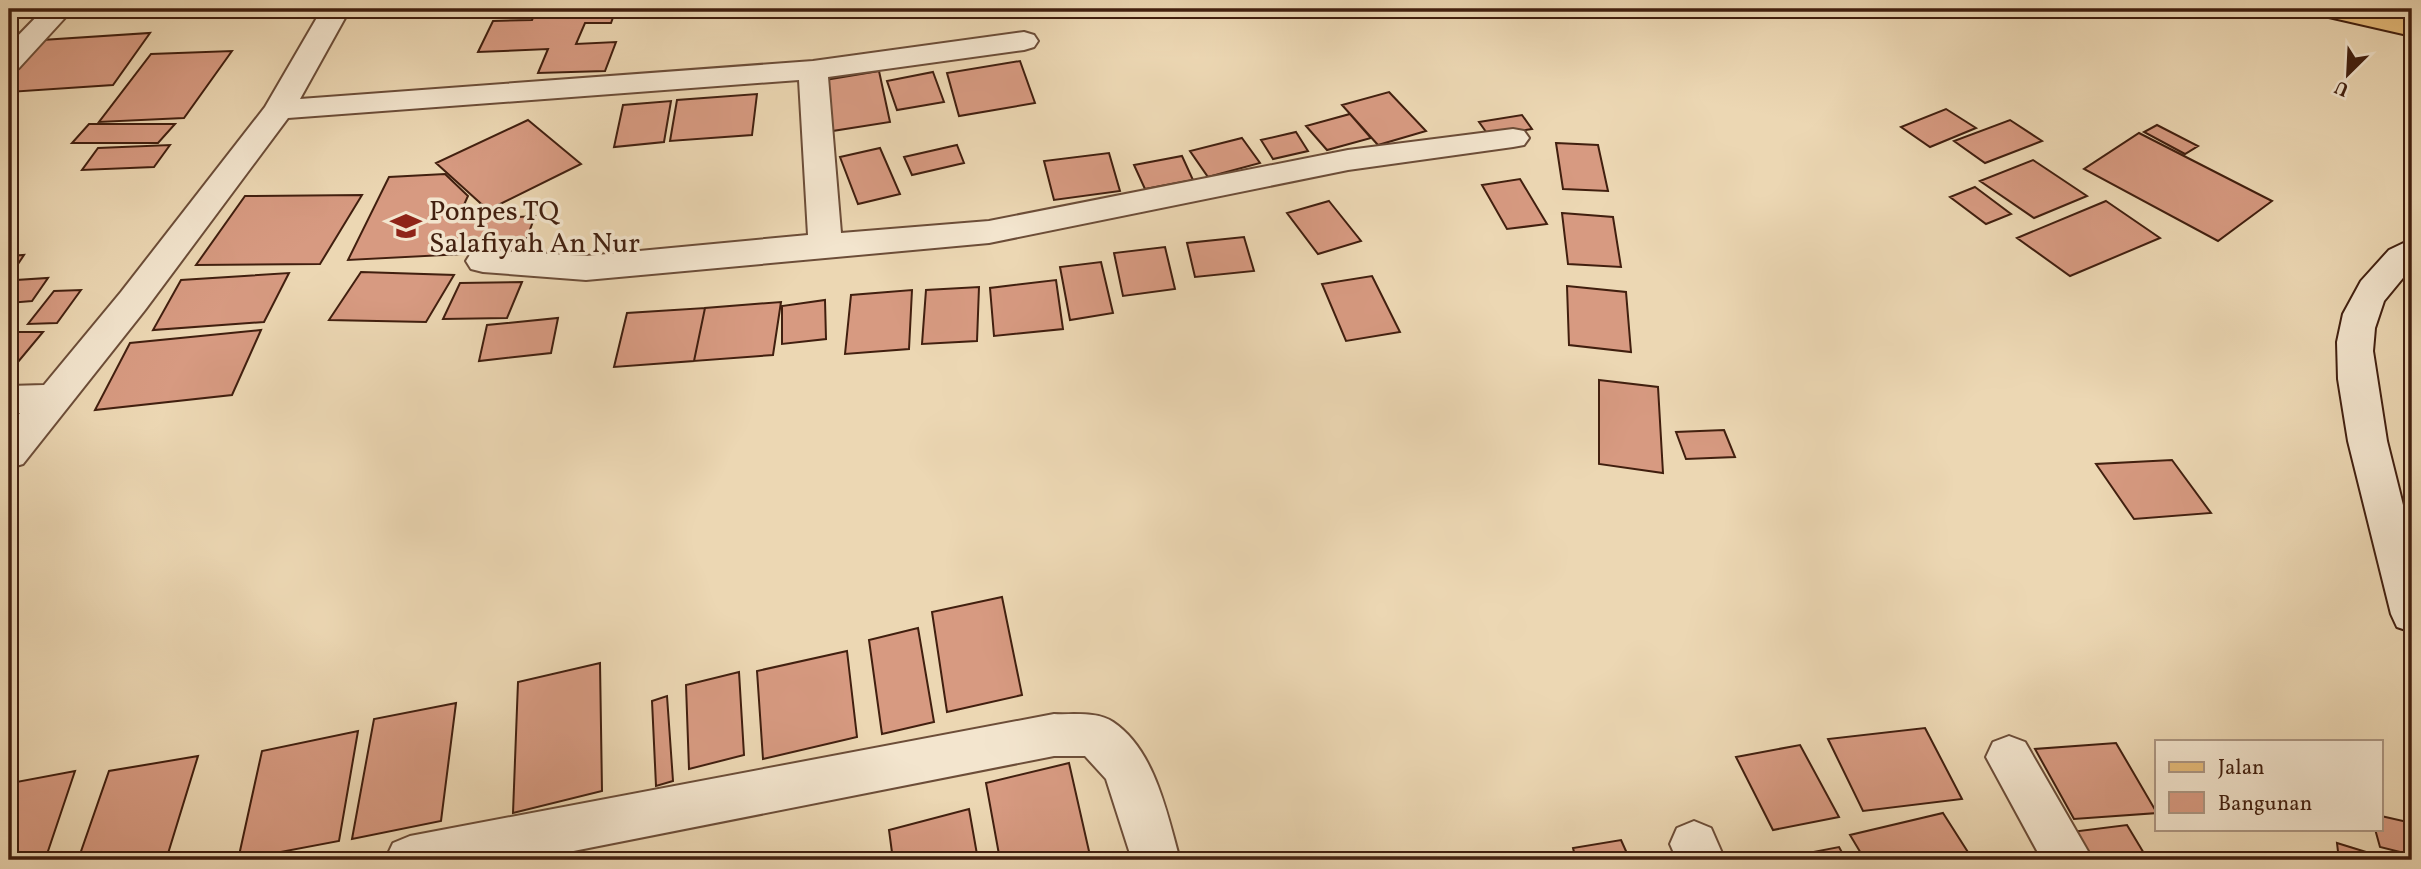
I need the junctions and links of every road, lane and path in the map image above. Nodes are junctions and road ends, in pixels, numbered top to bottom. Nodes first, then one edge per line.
1 (59, 9) edge
2 (336, 9) edge
3 (2330, 9) edge
4 (2412, 29) edge
5 (1024, 41) dead end
6 (9, 62) edge
7 (813, 70) junction
8 (279, 110) junction
9 (1513, 138) dead end
10 (825, 245) junction
11 (2412, 250) edge
12 (483, 261) dead end
13 (54, 398) junction
14 (9, 400) edge
15 (9, 453) edge
16 (2412, 614) edge
17 (2009, 757) dead end
18 (410, 860) edge
19 (1156, 860) edge
20 (2069, 860) edge

1 - 6 street
2 - 8 street
3 - 4 main road
5 - 7 street
7 - 8 street
7 - 10 street
8 - 13 street
9 - 10 street
10 - 12 street
11 - 16 street
13 - 14 street
13 - 15 street
17 - 20 street
18 - 19 street

